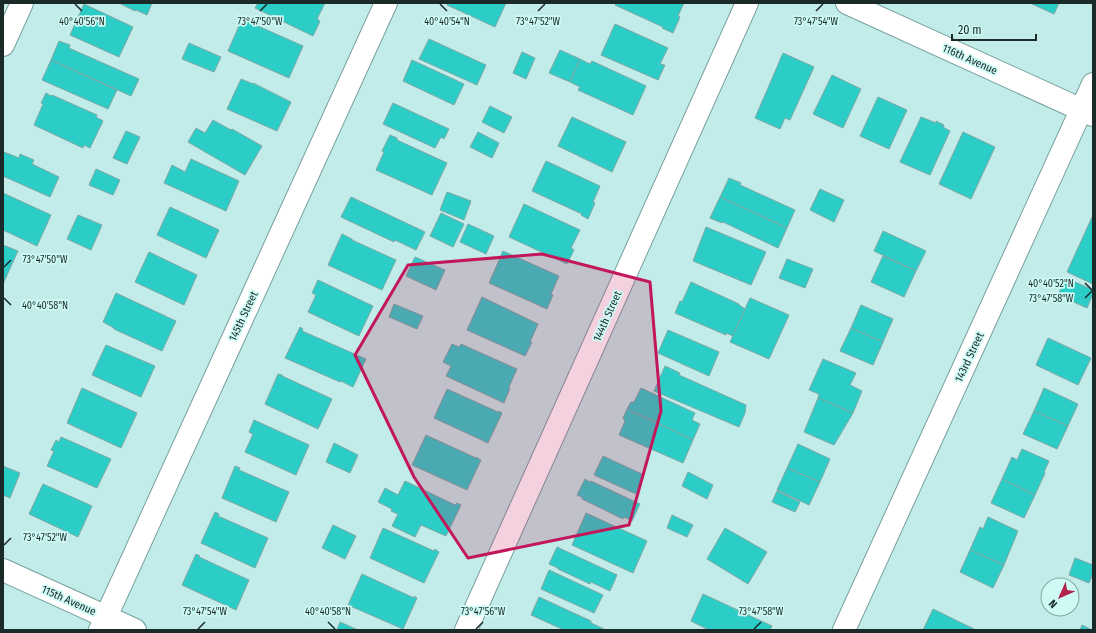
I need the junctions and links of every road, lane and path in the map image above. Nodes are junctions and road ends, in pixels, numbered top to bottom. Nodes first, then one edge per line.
1 (22, 3) edge
2 (386, 3) edge
3 (747, 3) edge
4 (847, 3) edge
5 (3, 45) edge
6 (1093, 84) edge
7 (1087, 112) edge
8 (3, 570) edge
9 (103, 623) edge
10 (135, 630) edge
11 (466, 630) edge
12 (844, 630) edge

1 - 5 street
2 - 9 street, 145th Street
3 - 11 street, 144th Street
4 - 7 street, 116th Avenue
6 - 7 street, 143rd Street
7 - 12 street, 143rd Street
8 - 9 street, 115th Avenue
9 - 10 street, 115th Avenue

